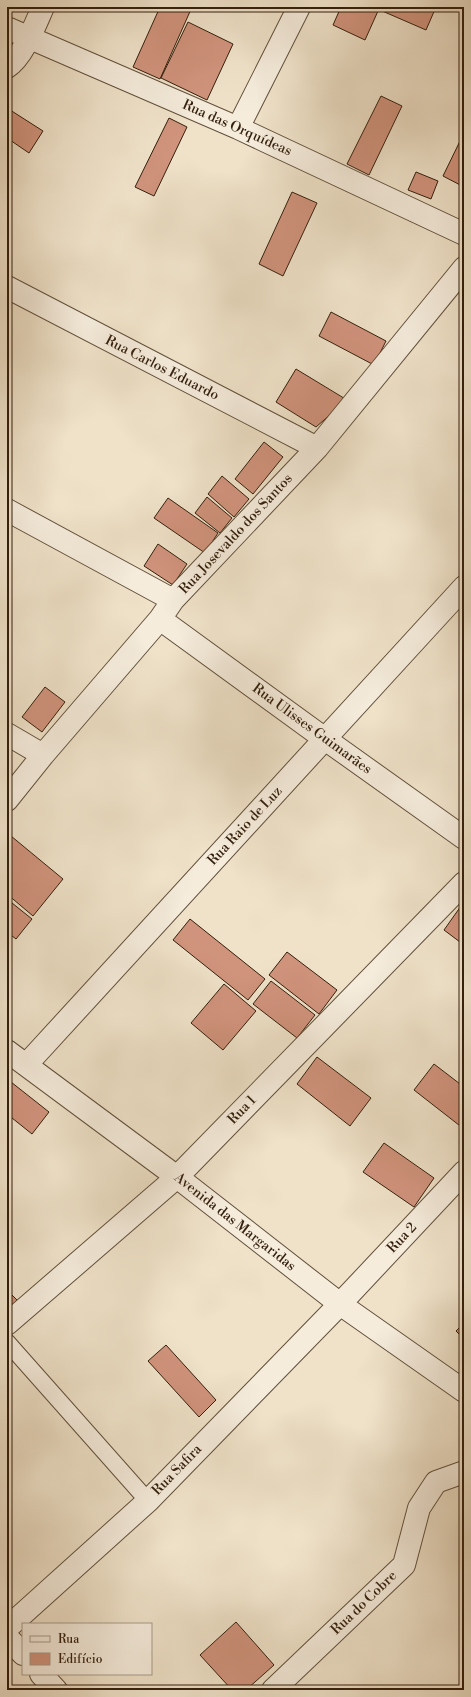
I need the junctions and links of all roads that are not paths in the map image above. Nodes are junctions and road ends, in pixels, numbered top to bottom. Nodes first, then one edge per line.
1 (43, 7) edge
2 (299, 7) edge
3 (7, 28) edge
4 (29, 37) junction
5 (7, 67) edge
6 (238, 128) junction
7 (464, 234) edge
8 (464, 268) edge
9 (7, 287) edge
10 (317, 448) junction
11 (7, 510) edge
12 (464, 587) edge
13 (173, 600) junction
14 (160, 619) junction
15 (7, 734) edge
16 (325, 739) junction
17 (43, 755) junction
18 (7, 800) edge
19 (464, 838) edge
20 (464, 883) edge
21 (7, 1051) edge
22 (26, 1065) junction
23 (464, 1172) edge
24 (177, 1177) junction
25 (340, 1304) junction
26 (7, 1324) edge
27 (7, 1342) edge
28 (464, 1391) edge
29 (464, 1472) edge
30 (148, 1501) junction
31 (7, 1628) edge
32 (7, 1637) edge
33 (22, 1653) edge
34 (42, 1675) edge
35 (56, 1690) edge
36 (273, 1690) edge

1 - 4 street
2 - 6 street
3 - 4 street, Rua das Orquídeas
4 - 5 street
4 - 6 street, Rua das Orquídeas
6 - 7 street, Rua das Orquídeas
8 - 10 street, Rua Josevaldo dos Santos
9 - 10 street, Rua Carlos Eduardo
10 - 13 street, Rua Josevaldo dos Santos
11 - 13 street
12 - 16 street, Rua Raio de Luz
13 - 14 street, Rua Josevaldo dos Santos
14 - 16 street, Rua Ulisses Guimarães
14 - 17 street, Rua Josevaldo dos Santos
15 - 17 street
16 - 19 street, Rua Ulisses Guimarães
16 - 22 street, Rua Raio de Luz
17 - 18 street, Rua Josevaldo dos Santos
20 - 24 street, Rua 1
21 - 22 street, Avenida das Margaridas
22 - 24 street, Avenida das Margaridas
23 - 25 street, Rua 2
24 - 25 street, Avenida das Margaridas
24 - 26 street, Rua 1
25 - 28 street, Avenida das Margaridas
25 - 30 street, Rua Safira
27 - 30 lane
29 - 36 street, Rua do Cobre
30 - 31 street, Rua Safira
32 - 33 street
34 - 35 street

